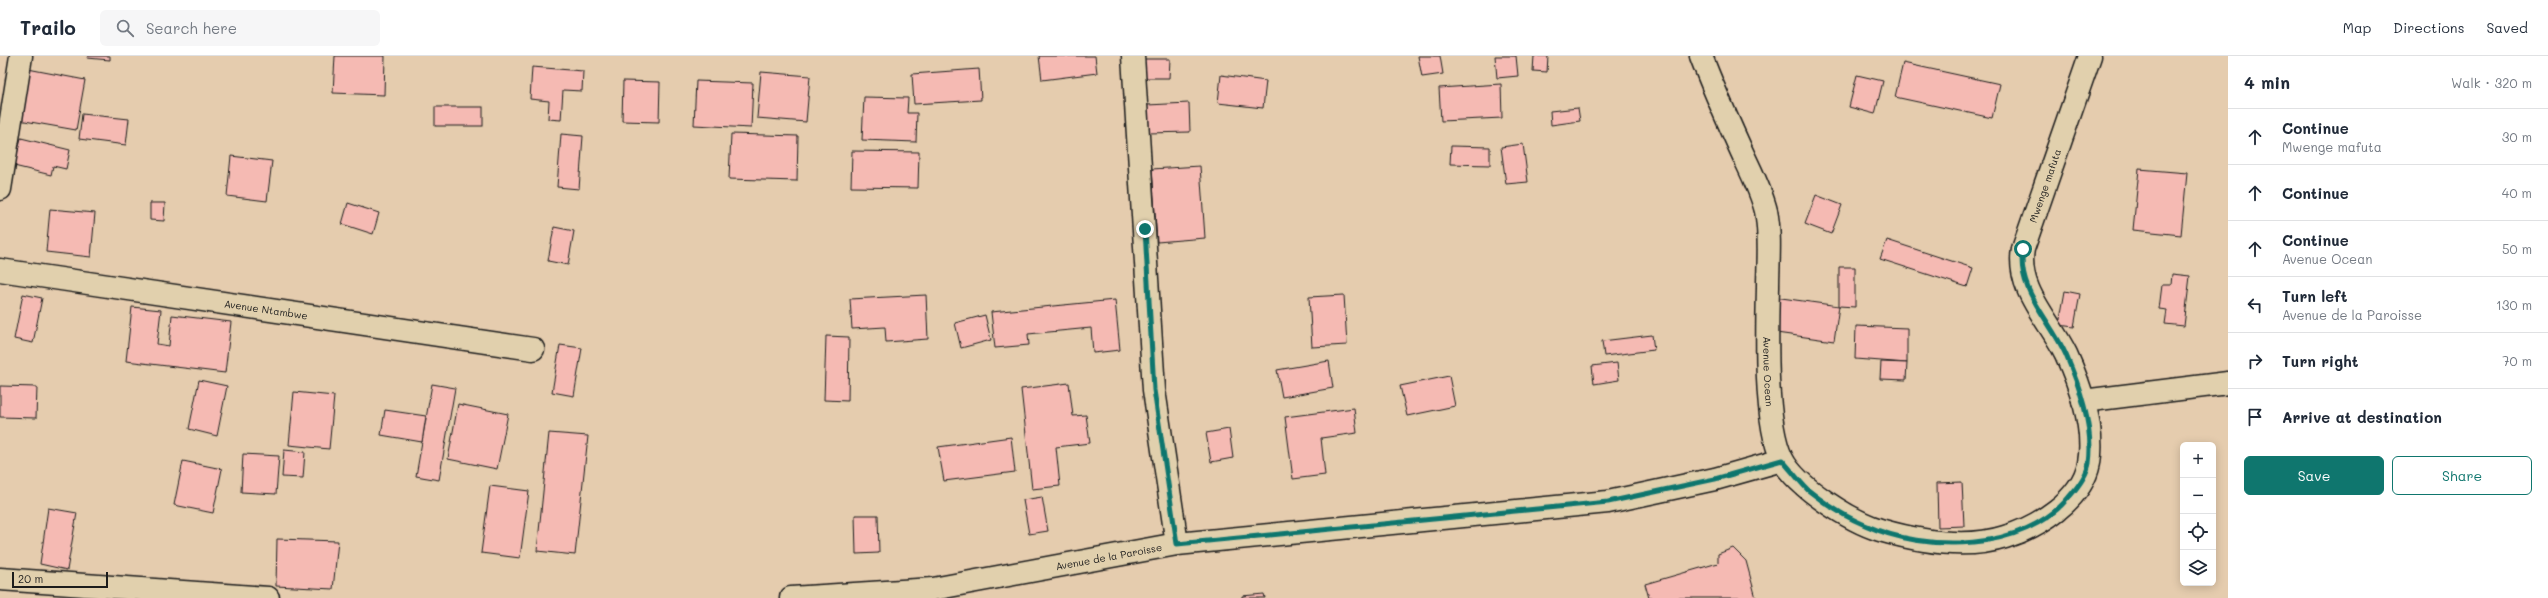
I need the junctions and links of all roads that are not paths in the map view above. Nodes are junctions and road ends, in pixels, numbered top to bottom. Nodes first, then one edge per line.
1 (21, 56) edge
2 (1133, 56) edge
3 (1701, 56) edge
4 (2090, 56) edge
5 (0, 189) edge
6 (0, 270) edge
7 (533, 349) dead end
8 (2228, 383) edge
9 (2083, 401) junction
10 (1782, 460) junction
11 (1996, 540) joint
12 (1177, 544) junction
13 (0, 579) edge
14 (849, 596) edge
15 (268, 598) edge
16 (791, 598) edge

1 - 5 street
2 - 12 street
3 - 10 street, Avenue Ocean
4 - 9 street, Mwenge mafuta
6 - 7 street, Avenue Ntambwe
8 - 9 street
9 - 11 street, Mwenge mafuta
10 - 11 street, Avenue Ocean
10 - 12 street, Avenue de la Paroisse
12 - 14 street, Avenue de la Paroisse
13 - 15 street
14 - 16 street, Avenue de la Paroisse

